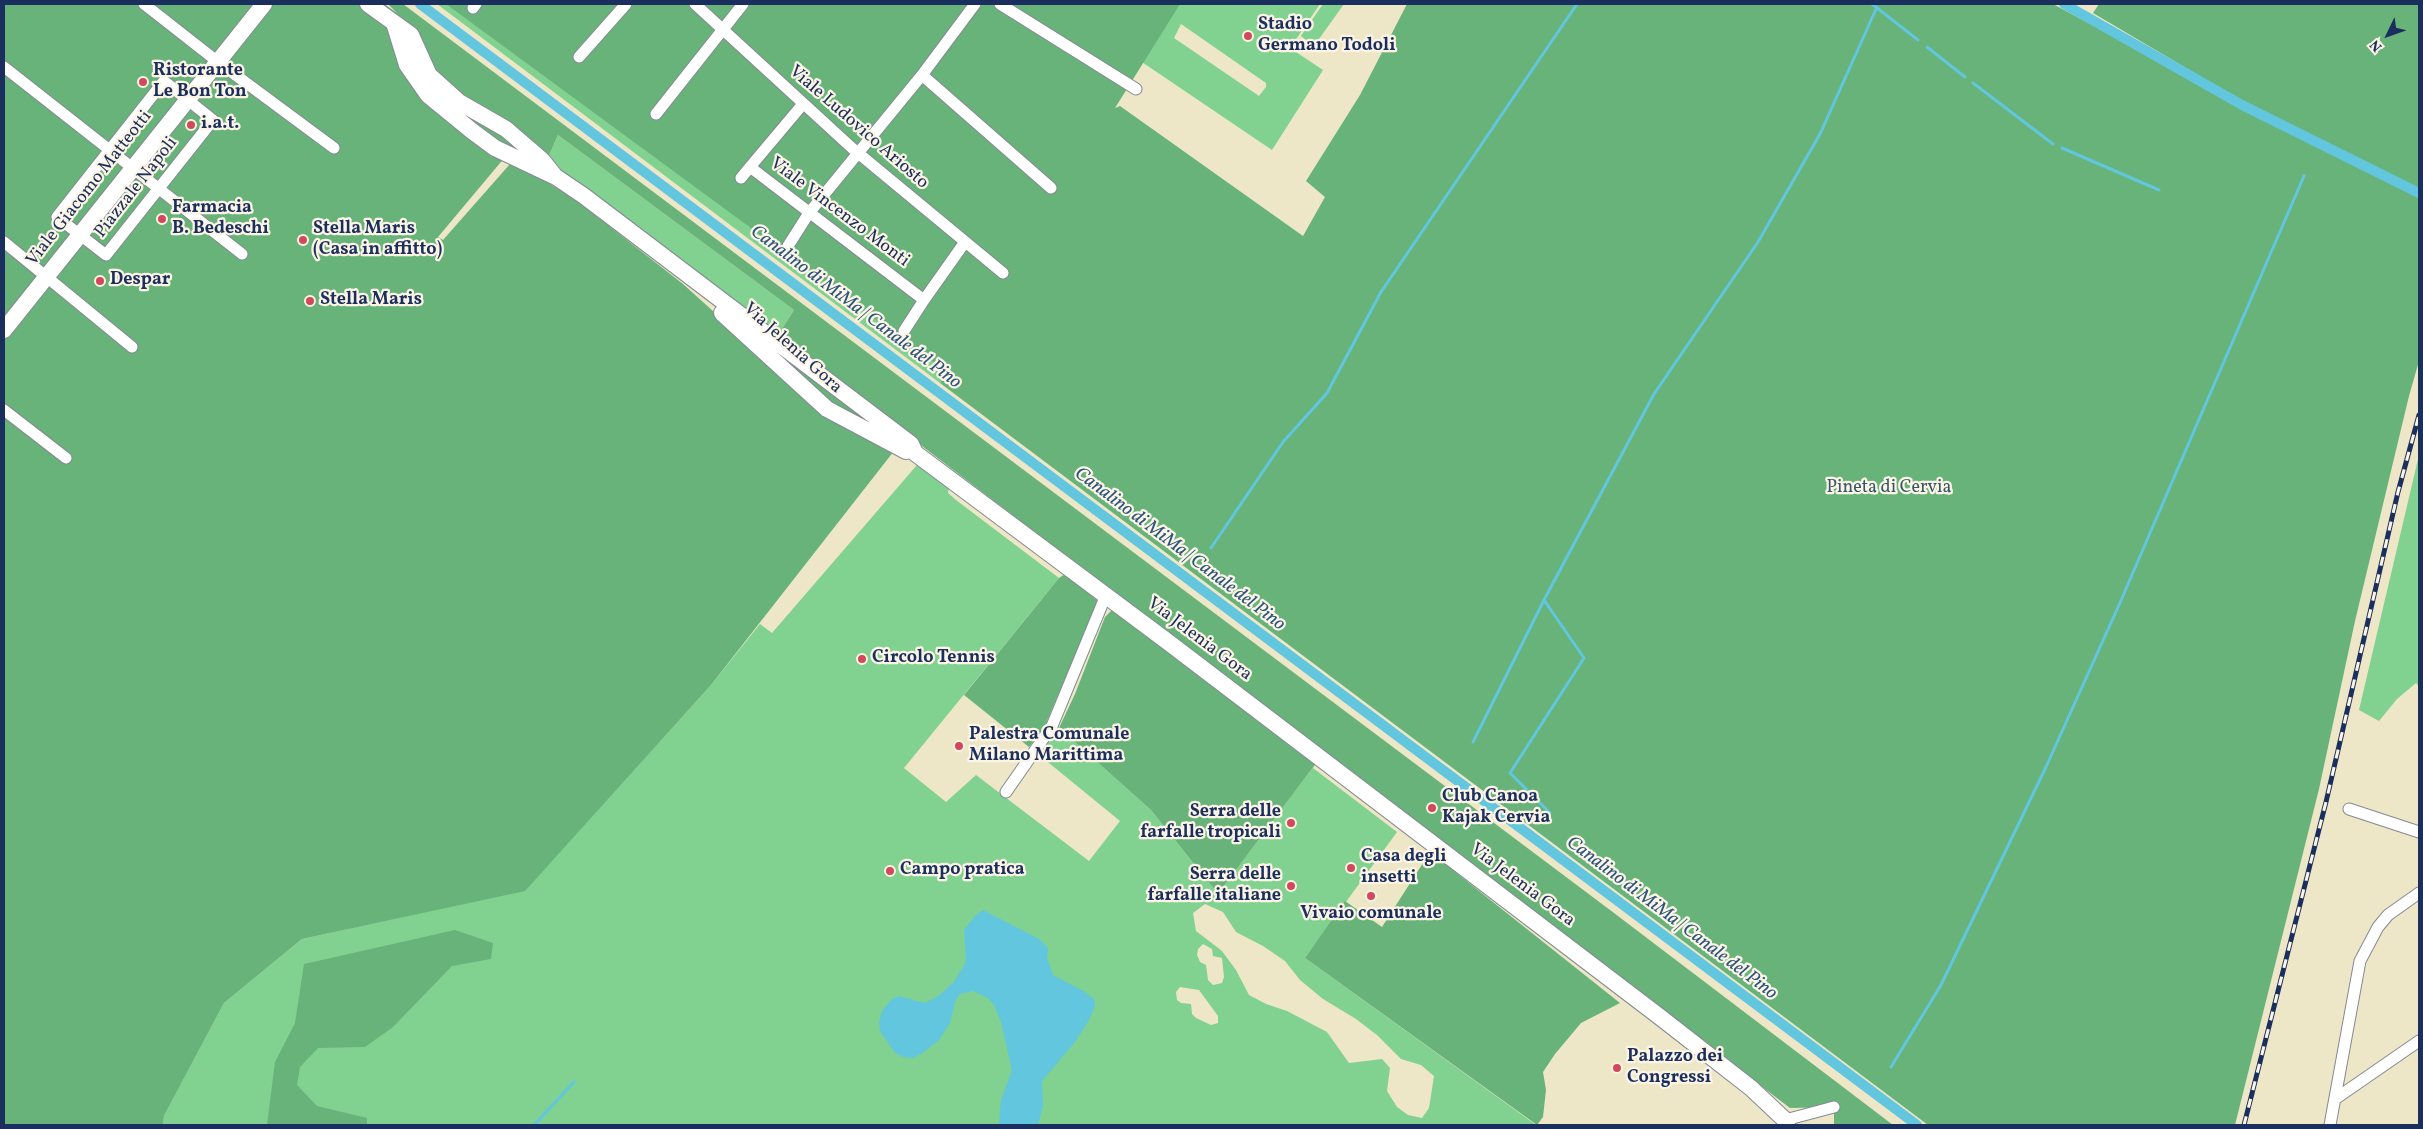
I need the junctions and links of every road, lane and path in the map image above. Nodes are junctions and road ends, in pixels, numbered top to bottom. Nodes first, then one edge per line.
1 (144, 4) edge
2 (264, 4) edge
3 (368, 4) edge
4 (626, 4) edge
5 (695, 4) edge
6 (743, 4) edge
7 (975, 4) edge
8 (1000, 4) edge
9 (394, 23) junction
10 (723, 29) junction
11 (580, 57) dead end
12 (218, 62) junction
13 (4, 67) edge
14 (922, 75) junction
15 (1136, 89) dead end
16 (187, 99) junction
17 (803, 104) junction
18 (656, 114) dead end
19 (334, 148) dead end
20 (110, 150) junction
21 (857, 152) junction
22 (132, 167) junction
23 (750, 167) junction
24 (556, 177) junction
25 (741, 178) dead end
26 (160, 188) junction
27 (1051, 188) dead end
28 (809, 213) junction
29 (80, 234) junction
30 (4, 242) edge
31 (965, 242) junction
32 (788, 246) dead end
33 (658, 253) junction
34 (242, 254) dead end
35 (1003, 273) dead end
36 (46, 276) junction
37 (924, 300) junction
38 (4, 330) edge
39 (904, 331) dead end
40 (132, 347) dead end
41 (4, 410) edge
42 (915, 453) junction
43 (66, 458) dead end
44 (1106, 595) junction
45 (1006, 792) dead end
46 (2349, 809) dead end
47 (2418, 827) edge
48 (2419, 893) edge
49 (2419, 1041) edge
50 (2335, 1099) junction
51 (1834, 1108) dead end
52 (1786, 1123) edge
53 (2330, 1125) edge

1 - 12 street
2 - 12 street, Viale Giacomo Matteotti
3 - 9 street, Via Jelenia Gora
4 - 11 street
5 - 10 street, Viale Ludovico Ariosto
6 - 10 street
7 - 14 street
8 - 15 street
9 - 24 street, Via Jelenia Gora
9 - 24 street, Via Jelenia Gora
10 - 17 street, Viale Ludovico Ariosto
10 - 18 street
12 - 16 street, Viale Giacomo Matteotti
12 - 19 street
13 - 20 street
14 - 21 street
14 - 27 street
16 - 20 street, Piazzale Napoli
16 - 22 street, Viale Giacomo Matteotti
16 - 26 street, Piazzale Napoli
17 - 21 street, Viale Ludovico Ariosto
17 - 23 street, Viale Vincenzo Monti
20 - 22 street
20 - 29 street, Piazzale Napoli
21 - 28 street
21 - 31 street, Viale Ludovico Ariosto
22 - 26 street
22 - 29 street, Viale Giacomo Matteotti
23 - 25 street
23 - 28 street, Viale Vincenzo Monti
24 - 33 street, Via Jelenia Gora
26 - 29 street, Piazzale Napoli
26 - 34 street
28 - 32 street
28 - 37 street, Viale Vincenzo Monti
29 - 36 street, Viale Giacomo Matteotti
30 - 36 street
31 - 35 street, Viale Ludovico Ariosto
31 - 37 street
33 - 42 street, Via Jelenia Gora
33 - 42 street, Via Jelenia Gora
36 - 38 street, Viale Giacomo Matteotti
36 - 40 street
37 - 39 street
41 - 43 street
42 - 44 street, Via Jelenia Gora
44 - 45 street
44 - 52 street, Via Jelenia Gora
46 - 47 street
48 - 50 street
49 - 50 street
50 - 53 street
51 - 52 street

